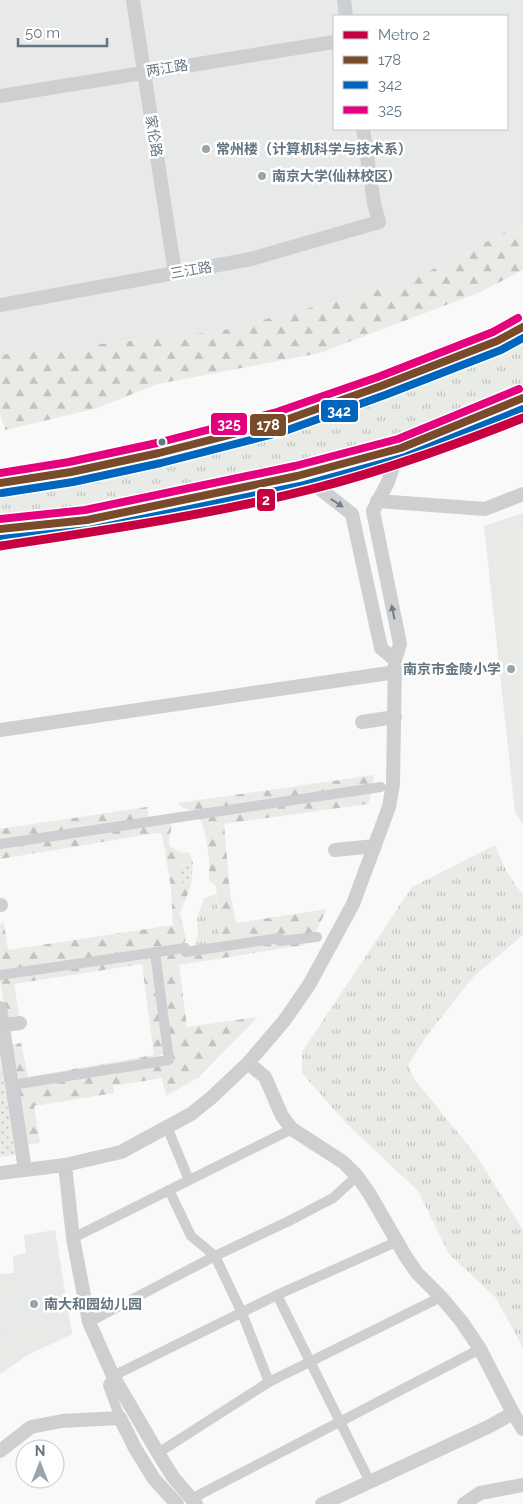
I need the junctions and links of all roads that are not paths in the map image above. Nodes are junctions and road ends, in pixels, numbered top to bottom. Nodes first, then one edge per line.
1 (133, 0) edge
2 (344, 0) edge
3 (346, 15) edge
4 (333, 42) edge
5 (144, 72) junction
6 (0, 96) edge
7 (363, 130) edge
8 (175, 273) junction
9 (0, 304) edge
10 (523, 327) edge
11 (523, 398) edge
12 (401, 448) junction
13 (297, 476) junction
14 (0, 483) edge
15 (523, 494) edge
16 (377, 501) junction
17 (0, 529) edge
18 (395, 666) junction
19 (395, 718) junction
20 (362, 722) dead end
21 (0, 730) edge
22 (381, 787) dead end
23 (0, 844) edge
24 (375, 846) junction
25 (334, 850) dead end
26 (316, 937) dead end
27 (155, 952) junction
28 (0, 975) edge
29 (0, 1008) edge
30 (20, 1023) dead end
31 (3, 1025) junction
32 (248, 1063) junction
33 (12, 1085) junction
34 (167, 1127) junction
35 (292, 1129) junction
36 (65, 1165) junction
37 (25, 1170) junction
38 (0, 1173) edge
39 (357, 1176) junction
40 (189, 1180) junction
41 (170, 1190) junction
42 (73, 1238) junction
43 (396, 1242) junction
44 (215, 1256) junction
45 (277, 1295) junction
46 (441, 1297) junction
47 (242, 1313) junction
48 (89, 1322) junction
49 (480, 1349) junction
50 (310, 1361) junction
51 (113, 1376) junction
52 (269, 1382) junction
53 (514, 1413) junction
54 (120, 1418) junction
55 (340, 1421) junction
56 (523, 1429) edge
57 (0, 1452) edge
58 (158, 1453) junction
59 (370, 1482) junction
60 (523, 1485) edge
61 (194, 1501) edge
62 (176, 1504) edge
63 (322, 1504) edge
64 (464, 1504) edge

1 - 5 street, 家伦路
2 - 3 street
4 - 5 street, 两江路
5 - 6 street, 两江路
5 - 8 street, 家伦路
7 - 8 street, 三江路
8 - 9 street, 三江路
10 - 14 main road
11 - 12 main road
12 - 13 main road
12 - 16 street
13 - 17 main road
13 -> 18 street
15 - 16 street
18 -> 16 street
18 - 19 street
18 - 21 street
19 - 20 street
19 - 24 street
22 - 23 street
24 - 25 street
24 - 32 street
26 - 27 street
27 - 28 street
27 - 33 street
29 - 31 street
30 - 31 street
31 - 33 street
32 - 34 street
32 - 35 street
33 - 37 street
34 - 36 street
34 - 40 street
35 - 39 street
35 - 40 street
36 - 37 street
36 - 42 street
37 - 38 street
39 - 43 street
39 - 44 street
40 - 41 street
41 - 42 street
41 - 44 street
42 - 48 street
43 - 45 street
43 - 46 street
44 - 47 street
44 - 48 street
45 - 47 street
45 - 50 street
46 - 49 street
46 - 50 street
47 - 51 street
47 - 52 street
48 - 51 street
49 - 53 street
49 - 55 street
50 - 52 street
50 - 55 street
51 - 54 street
51 - 58 street
52 - 58 street
53 - 56 street
53 - 59 street
54 - 57 street
54 - 62 street
55 - 59 street
55 - 61 street
58 - 61 street
59 - 63 street
60 - 64 street

